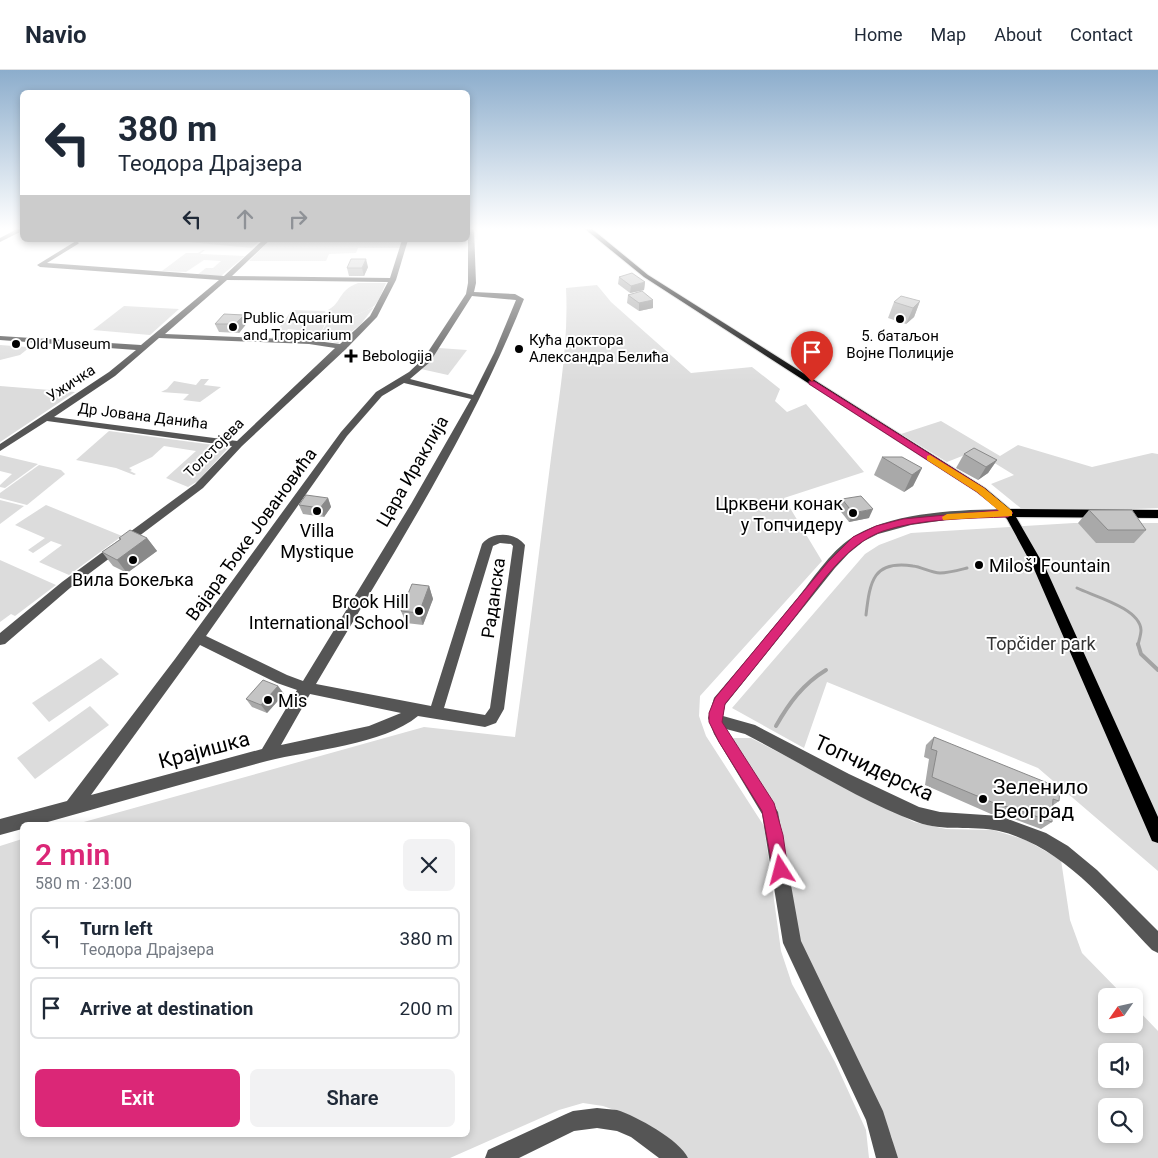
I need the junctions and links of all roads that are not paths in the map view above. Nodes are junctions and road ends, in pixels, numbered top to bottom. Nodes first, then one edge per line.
1 (222, 280) edge
2 (374, 280) edge
3 (393, 280) joint
4 (472, 280) edge
5 (652, 280) edge
6 (470, 294) junction
7 (158, 336) junction
8 (0, 338) edge
9 (343, 347) junction
10 (143, 348) junction
11 (403, 380) junction
12 (476, 398) junction
13 (43, 418) junction
14 (239, 444) junction
15 (0, 448) edge
16 (1008, 513) junction
17 (1158, 514) edge
18 (198, 638) junction
19 (0, 640) edge
20 (307, 688) junction
21 (416, 710) junction
22 (436, 713) junction
23 (716, 722) junction
24 (267, 754) junction
25 (72, 808) junction
26 (0, 827) edge
27 (1158, 835) edge
28 (1158, 944) edge
29 (496, 1158) edge
30 (677, 1158) edge
31 (886, 1158) edge

1 - 7 street, Ужичка
2 - 3 street
3 - 9 street, Толстојева
4 - 6 street
5 - 16 main road
6 - 11 street, Вајара Ђоке Јовановића
6 - 12 street, Цара Ираклија
7 - 9 street
7 - 10 street, Ужичка
8 - 10 street
9 - 14 street, Толстојева
10 - 13 street, Ужичка
11 - 12 street
11 - 18 street, Вајара Ђоке Јовановића
12 - 20 street, Цара Ираклија
13 - 14 street, Др Јована Данића
13 - 15 street, Ужичка
14 - 19 street, Толстојева
16 - 17 main road
16 - 23 street
16 - 27 main road
18 - 20 street, Раданска
18 - 25 street, Вајара Ђоке Јовановића
20 - 21 street, Раданска
20 - 24 street, Цара Ираклија
21 - 22 street, Раданска
21 - 24 street, Крајишка
22 - 22 street, Раданска
23 - 28 street, Топчидерска
23 - 31 street
24 - 25 street, Крајишка
25 - 26 street, Крајишка
29 - 30 street

